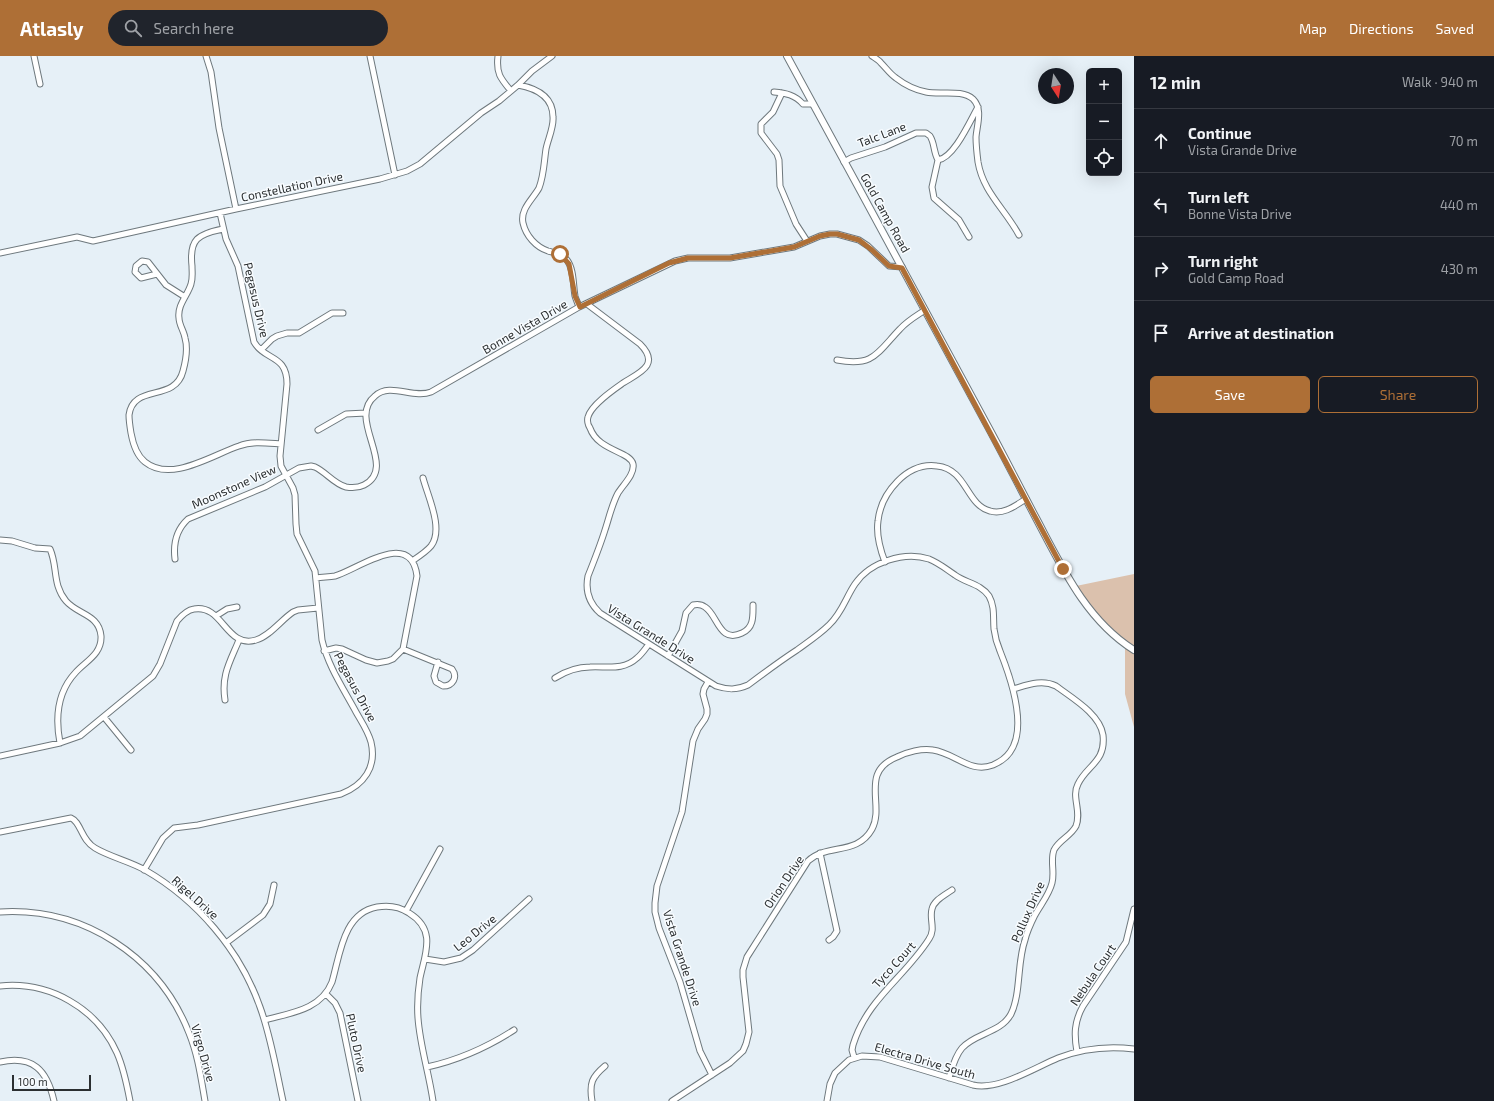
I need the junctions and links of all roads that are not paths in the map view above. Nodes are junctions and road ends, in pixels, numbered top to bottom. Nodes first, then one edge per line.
1 (34, 56) edge
2 (206, 56) edge
3 (370, 56) edge
4 (498, 56) edge
5 (552, 56) edge
6 (787, 56) edge
7 (872, 56) edge
8 (40, 84) dead end
9 (518, 85) junction
10 (511, 91) junction
11 (774, 92) dead end
12 (782, 92) junction
13 (813, 104) junction
14 (978, 107) junction
15 (938, 160) junction
16 (844, 162) junction
17 (395, 175) junction
18 (236, 209) junction
19 (220, 213) junction
20 (223, 229) junction
21 (1019, 235) dead end
22 (969, 237) dead end
23 (807, 241) junction
24 (0, 253) edge
25 (902, 268) junction
26 (156, 274) dead end
27 (185, 297) junction
28 (586, 304) junction
29 (580, 307) junction
30 (925, 310) junction
31 (343, 313) dead end
32 (261, 350) junction
33 (837, 360) dead end
34 (366, 413) junction
35 (318, 430) dead end
36 (281, 444) junction
37 (286, 476) junction
38 (423, 478) dead end
39 (1026, 499) junction
40 (0, 540) edge
41 (175, 559) dead end
42 (412, 561) junction
43 (885, 562) junction
44 (316, 578) junction
45 (753, 605) dead end
46 (236, 607) dead end
47 (318, 608) junction
48 (216, 616) junction
49 (239, 640) junction
50 (649, 644) junction
51 (403, 648) junction
52 (1134, 650) edge
53 (324, 651) junction
54 (668, 656) junction
55 (438, 662) junction
56 (555, 678) dead end
57 (708, 682) junction
58 (1013, 689) junction
59 (225, 700) dead end
60 (104, 717) junction
61 (60, 743) junction
62 (131, 750) dead end
63 (0, 756) edge
64 (0, 832) edge
65 (440, 849) dead end
66 (820, 853) junction
67 (144, 870) junction
68 (274, 885) dead end
69 (952, 890) dead end
70 (529, 899) dead end
71 (1134, 909) edge
72 (406, 911) junction
73 (0, 912) edge
74 (828, 940) dead end
75 (226, 943) junction
76 (917, 956) junction
77 (426, 959) junction
78 (922, 960) dead end
79 (0, 986) edge
80 (326, 994) junction
81 (265, 1020) junction
82 (514, 1030) dead end
83 (1134, 1049) edge
84 (1077, 1052) junction
85 (854, 1058) junction
86 (0, 1062) edge
87 (605, 1066) dead end
88 (427, 1067) junction
89 (712, 1075) junction
90 (949, 1078) junction
91 (54, 1101) edge
92 (130, 1101) edge
93 (205, 1101) edge
94 (283, 1101) edge
95 (358, 1101) edge
96 (433, 1101) edge
97 (592, 1101) edge
98 (672, 1101) edge
99 (827, 1101) edge

1 - 8 street
2 - 18 street
3 - 17 street
4 - 10 street
5 - 9 street, Constellation Drive
6 - 13 street, Gold Camp Road
7 - 14 street
9 - 10 street, Constellation Drive
9 - 29 street
10 - 17 street, Constellation Drive
11 - 12 street
12 - 13 street
12 - 23 street
13 - 16 street, Gold Camp Road
14 - 15 street
14 - 21 street
15 - 16 street, Talc Lane
15 - 22 street
16 - 25 street, Gold Camp Road
17 - 18 street, Constellation Drive
18 - 19 street, Constellation Drive
19 - 20 street, Pegasus Drive
19 - 24 street, Constellation Drive
20 - 27 street
20 - 32 street, Pegasus Drive
23 - 25 street, Bonne Vista Drive
23 - 28 street, Bonne Vista Drive
25 - 30 street, Gold Camp Road
26 - 27 street
27 - 36 street
28 - 29 street, Bonne Vista Drive
28 - 50 street, Vista Grande Drive
29 - 34 street, Bonne Vista Drive
30 - 33 street
30 - 39 street, Gold Camp Road
31 - 32 street
32 - 36 street, Pegasus Drive
34 - 35 street
34 - 37 street
36 - 37 street, Pegasus Drive
37 - 41 street, Moonstone View
37 - 44 street, Pegasus Drive
38 - 42 street
39 - 43 street
39 - 52 street, Gold Camp Road
40 - 61 street
42 - 44 street
42 - 51 street
43 - 57 street, Orion Drive
43 - 58 street, Orion Drive
44 - 47 street, Pegasus Drive
45 - 54 street
46 - 48 street
47 - 49 street
47 - 53 street, Pegasus Drive
48 - 49 street
48 - 60 street
49 - 59 street
50 - 54 street, Vista Grande Drive
50 - 56 street
51 - 53 street
51 - 55 street
53 - 67 street, Pegasus Drive
54 - 57 street, Vista Grande Drive
55 - 55 street
57 - 89 street, Vista Grande Drive
58 - 66 street, Orion Drive
58 - 90 street, Pollux Drive
60 - 61 street
60 - 62 street
61 - 63 street
64 - 67 street, Rigel Drive
65 - 72 street
66 - 74 street
66 - 89 street, Orion Drive
67 - 75 street, Rigel Drive
68 - 75 street
69 - 76 street, Tyco Court
70 - 77 street, Leo Drive
71 - 84 street, Nebula Court
72 - 77 street
72 - 80 street
73 - 93 street, Virgo Drive
75 - 81 street, Rigel Drive
76 - 78 street
76 - 85 street, Tyco Court
77 - 88 street
79 - 92 street
80 - 81 street
80 - 95 street, Pluto Drive
81 - 94 street, Rigel Drive
82 - 88 street
83 - 84 street, Electra Drive South
84 - 90 street, Electra Drive South
85 - 90 street, Electra Drive South
85 - 99 street
86 - 91 street
87 - 97 street
88 - 96 street
89 - 98 street, Orion Drive

